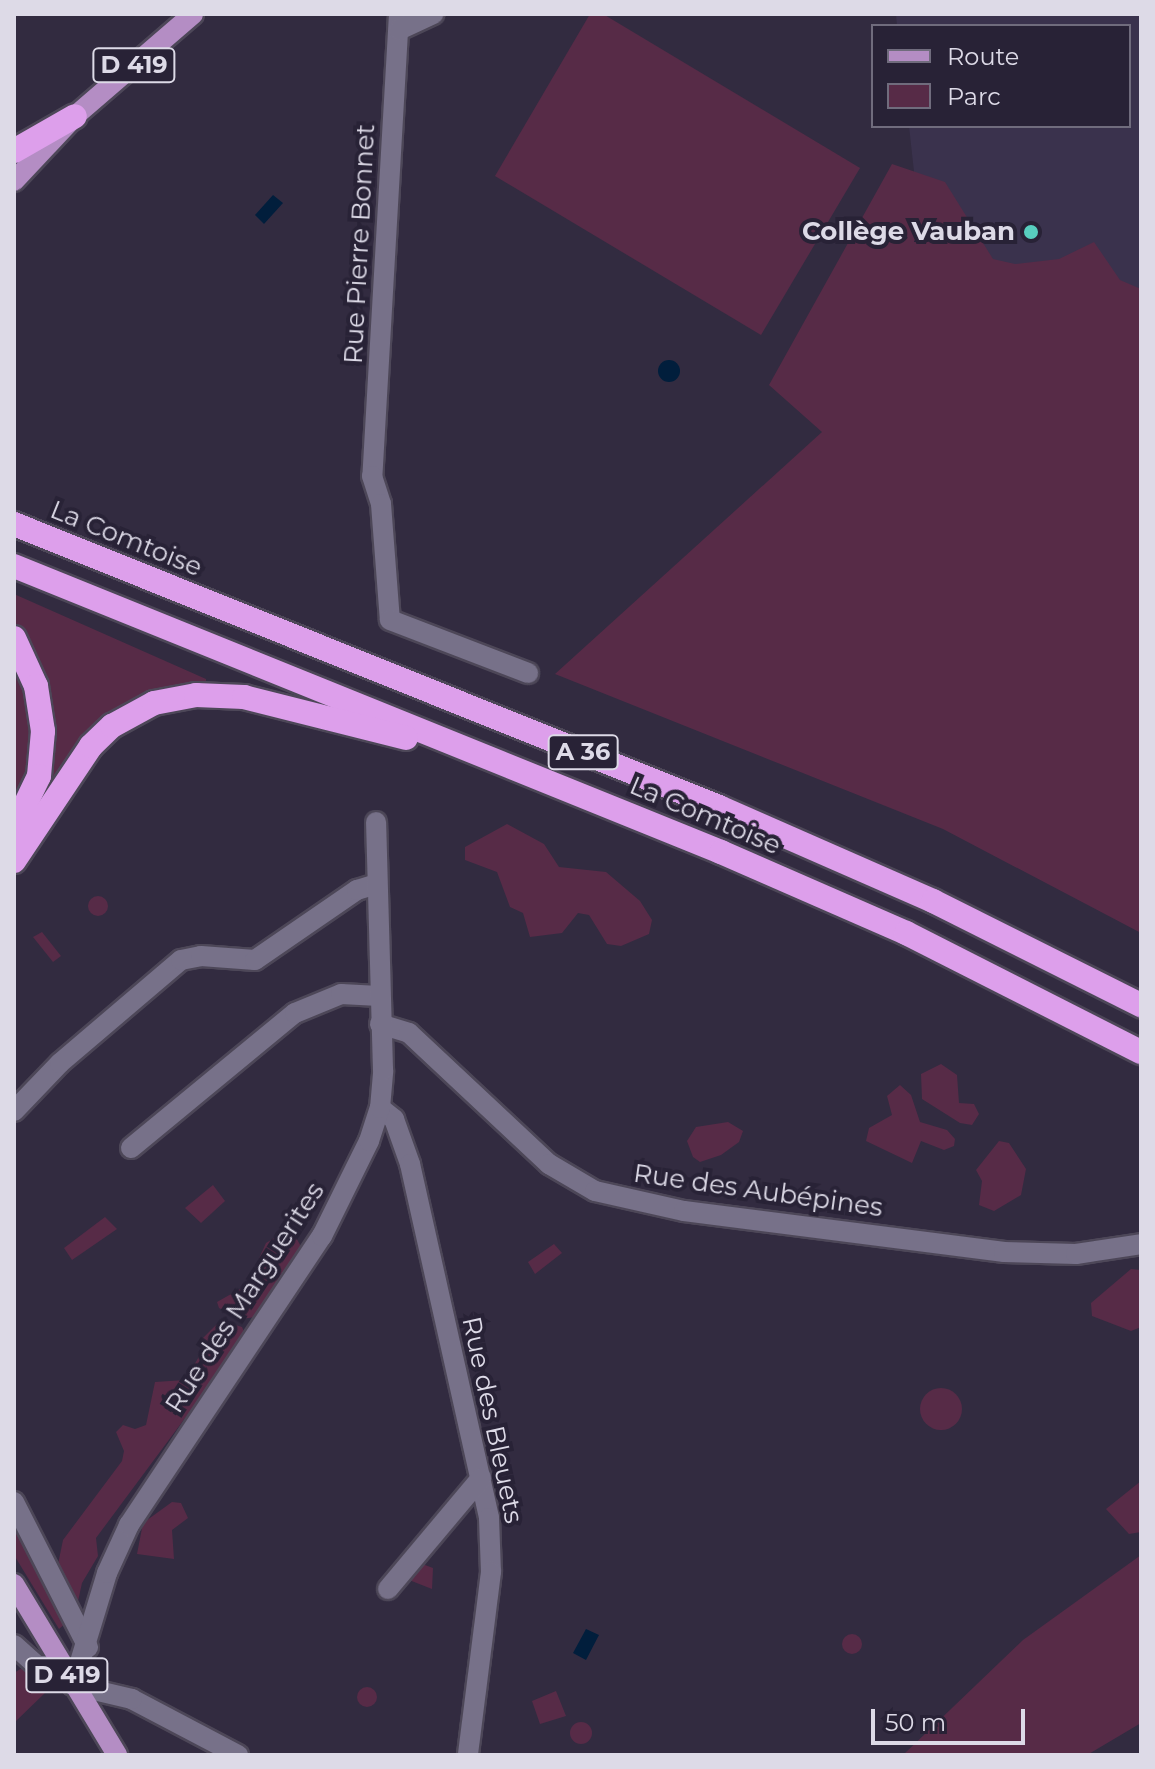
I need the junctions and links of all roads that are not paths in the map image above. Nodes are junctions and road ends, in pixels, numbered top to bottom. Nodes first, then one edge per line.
1 (193, 14) edge
2 (434, 14) edge
3 (399, 22) edge
4 (75, 116) junction
5 (14, 151) edge
6 (14, 181) edge
7 (14, 524) edge
8 (14, 566) edge
9 (14, 638) edge
10 (528, 673) dead end
11 (488, 757) junction
12 (376, 822) dead end
13 (14, 828) edge
14 (14, 861) edge
15 (377, 884) junction
16 (379, 996) junction
17 (1141, 1005) edge
18 (380, 1024) junction
19 (1141, 1052) edge
20 (380, 1108) junction
21 (14, 1111) edge
22 (131, 1148) dead end
23 (1141, 1244) edge
24 (481, 1478) junction
25 (14, 1502) edge
26 (16, 1588) edge
27 (388, 1589) dead end
28 (14, 1645) edge
29 (88, 1647) junction
30 (62, 1666) junction
31 (73, 1685) junction
32 (117, 1755) edge
33 (238, 1755) edge
34 (468, 1755) edge

1 - 4 main road, D 419
2 - 3 street
3 - 10 street, Rue Pierre Bonnet
4 - 5 highway
4 - 6 main road, D 419
7 - 17 highway, La Comtoise / A 36
8 - 11 highway, La Comtoise / A 36
9 - 13 highway
11 - 14 highway
11 - 19 highway, La Comtoise / A 36
12 - 15 street, Rue des Marguerites
15 - 16 street, Rue des Marguerites
15 - 21 street
16 - 18 street, Rue des Marguerites
16 - 22 street
18 - 20 street, Rue des Marguerites
18 - 23 street, Rue des Aubépines
20 - 24 street, Rue des Bleuets
20 - 29 street, Rue des Marguerites
24 - 27 street
24 - 34 street, Rue des Bleuets
25 - 29 street
26 - 30 main road, D 419
28 - 30 street
29 - 31 street, Rue des Marguerites
30 - 31 main road, D 419
31 - 32 main road, D 419
31 - 33 street

